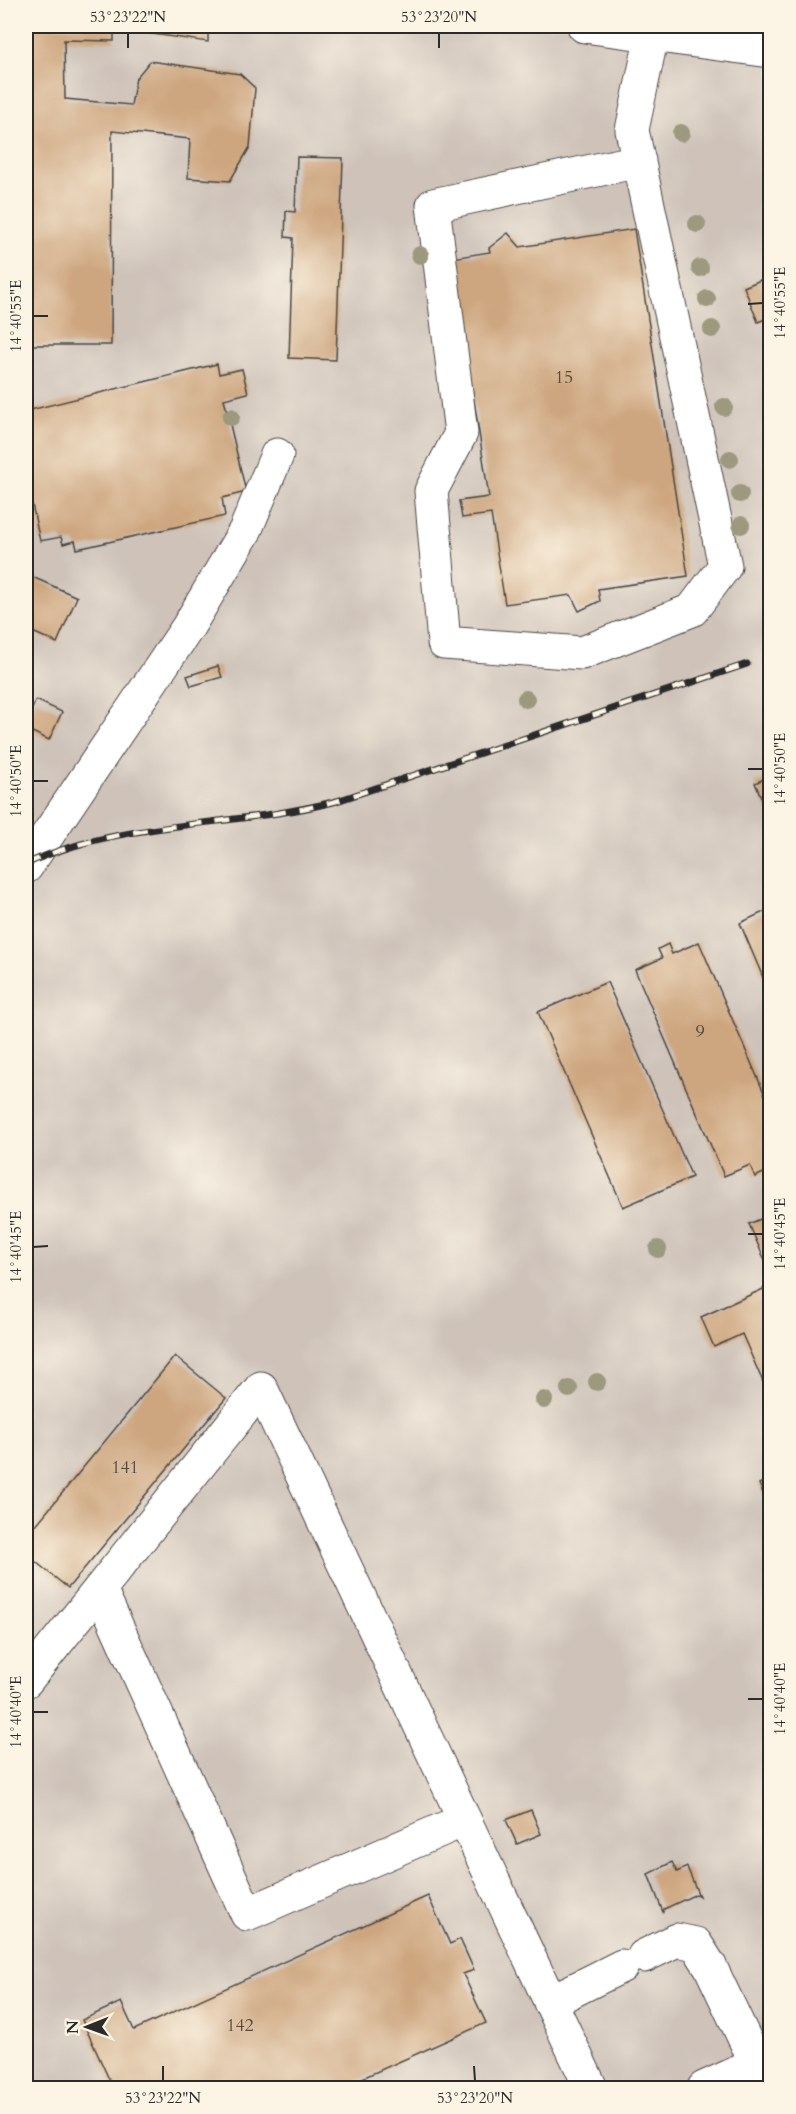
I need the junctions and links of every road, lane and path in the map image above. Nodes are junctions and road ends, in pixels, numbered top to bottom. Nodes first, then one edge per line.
1 (584, 26) edge
2 (652, 35) junction
3 (771, 51) edge
4 (639, 161) junction
5 (277, 455) dead end
6 (26, 867) edge
7 (100, 1589) junction
8 (26, 1681) edge
9 (464, 1820) junction
10 (550, 2002) junction
11 (764, 2061) edge
12 (591, 2088) edge
13 (704, 2088) edge

1 - 2 street
2 - 3 street
2 - 4 street
4 - 4 street
5 - 6 street
7 - 8 street
7 - 9 street
7 - 9 street
9 - 10 street
10 - 11 street
10 - 12 street
11 - 13 street

